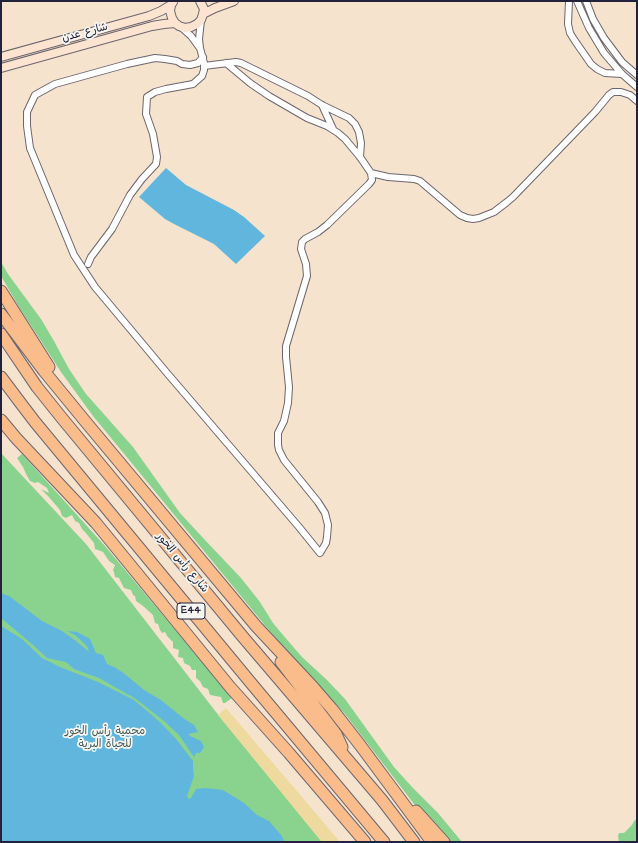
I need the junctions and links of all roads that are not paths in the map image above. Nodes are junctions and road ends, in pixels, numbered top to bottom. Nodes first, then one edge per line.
1 (200, 1) edge
2 (234, 1) edge
3 (569, 1) edge
4 (577, 1) edge
5 (586, 1) edge
6 (172, 3) edge
7 (202, 17) junction
8 (177, 24) junction
9 (200, 48) junction
10 (1, 57) edge
11 (203, 57) junction
12 (226, 63) junction
13 (204, 66) junction
14 (1, 68) edge
15 (622, 74) junction
16 (637, 75) edge
17 (637, 87) edge
18 (637, 101) edge
19 (322, 105) junction
20 (333, 129) junction
21 (360, 157) junction
22 (371, 173) junction
23 (88, 264) dead end
24 (1, 291) edge
25 (1, 314) edge
26 (1, 334) edge
27 (1, 376) edge
28 (1, 420) edge
29 (85, 421) junction
30 (256, 626) junction
31 (290, 753) junction
32 (345, 757) junction
33 (392, 788) junction
34 (359, 842) edge
35 (365, 842) edge
36 (384, 842) edge
37 (414, 842) edge
38 (432, 842) edge
39 (444, 842) edge

1 - 7 street
2 - 7 street
3 - 15 street
4 - 15 street
5 - 16 street
6 - 8 street
6 - 10 street, شارع عدن
7 - 8 street, شارع عدن
7 - 9 street
8 - 9 street
8 - 14 street, شارع عدن
9 - 11 street
11 - 13 street
11 - 22 street
12 - 13 street
12 - 19 street
12 - 20 street
13 - 23 street
15 - 17 street
18 - 22 street
19 - 20 street
19 - 21 street
20 - 21 street
21 - 22 street
24 - 29 highway
25 - 29 highway
26 - 32 highway, شارع رأس الخور / E44
27 - 36 highway, E44
28 - 31 highway
29 - 30 highway
30 - 32 highway
30 - 33 highway
31 - 34 highway
31 - 35 highway
32 - 37 highway, شارع رأس الخور / E44
33 - 38 highway
33 - 39 highway

